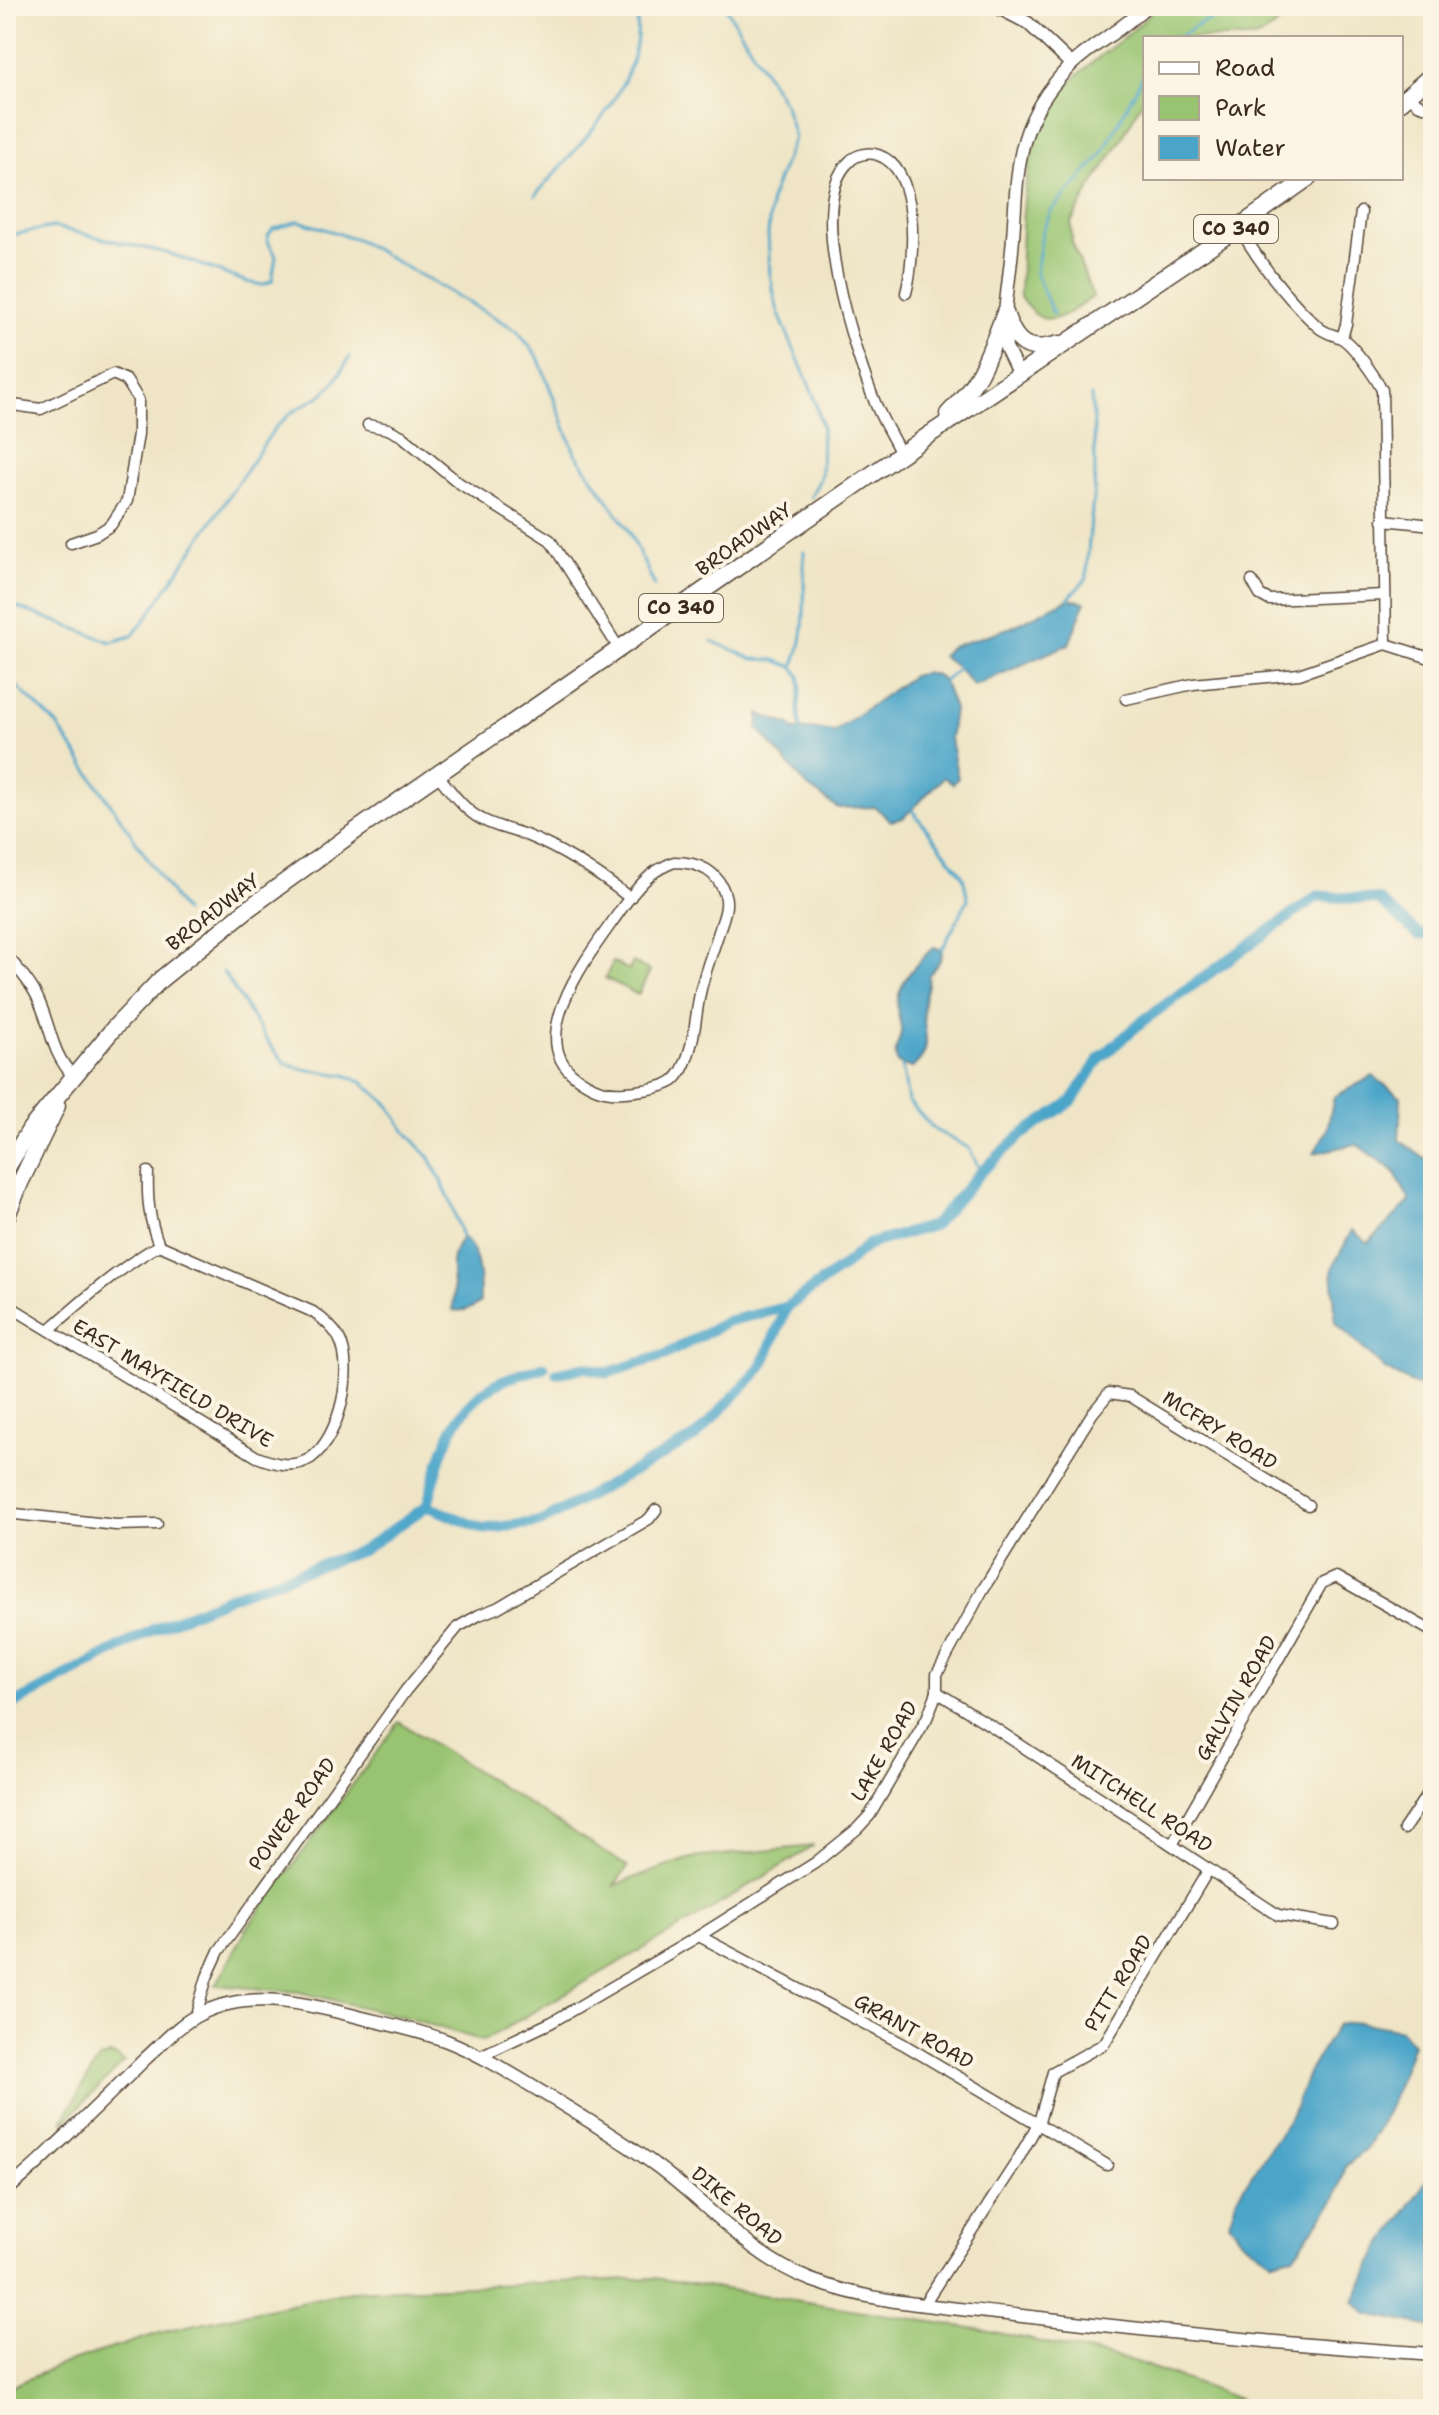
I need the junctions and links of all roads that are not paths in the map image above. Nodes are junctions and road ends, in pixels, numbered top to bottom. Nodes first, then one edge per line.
1 (995, 6) edge
2 (1146, 6) edge
3 (1071, 64) junction
4 (1433, 74) edge
5 (1405, 99) edge
6 (1433, 109) edge
7 (1305, 180) edge
8 (1361, 212) dead end
9 (1239, 227) junction
10 (906, 293) dead end
11 (1005, 313) junction
12 (1075, 337) junction
13 (1342, 338) junction
14 (1019, 375) junction
15 (6, 404) edge
16 (368, 425) dead end
17 (923, 439) junction
18 (901, 454) junction
19 (1383, 520) junction
20 (1433, 525) edge
21 (71, 543) dead end
22 (1252, 581) dead end
23 (1384, 595) junction
24 (1386, 644) junction
25 (620, 650) junction
26 (1433, 659) edge
27 (1126, 699) dead end
28 (438, 775) junction
29 (630, 898) junction
30 (6, 955) edge
31 (73, 1076) junction
32 (6, 1169) edge
33 (148, 1172) dead end
34 (6, 1218) edge
35 (159, 1245) junction
36 (6, 1304) edge
37 (49, 1330) junction
38 (1109, 1393) joint
39 (1308, 1505) dead end
40 (656, 1510) dead end
41 (6, 1513) edge
42 (157, 1524) dead end
43 (1433, 1632) edge
44 (937, 1692) junction
45 (1433, 1786) edge
46 (1404, 1829) dead end
47 (1172, 1845) junction
48 (1209, 1869) junction
49 (1334, 1924) dead end
50 (699, 1936) junction
51 (196, 2015) junction
52 (480, 2056) junction
53 (1039, 2122) junction
54 (1107, 2165) dead end
55 (6, 2190) edge
56 (924, 2304) junction
57 (1433, 2354) edge

1 - 3 street
2 - 3 street
3 - 11 street
4 - 5 main road
5 - 6 street
7 - 9 main road, BROADWAY / CO 340
8 - 13 street
9 - 12 main road, BROADWAY / CO 340
9 - 13 street
10 - 18 street
11 - 12 main road
11 - 14 street
11 - 17 main road
12 - 14 main road, BROADWAY / CO 340
13 - 19 street
14 - 17 main road, BROADWAY / CO 340
15 - 21 street
16 - 25 street
17 - 18 main road, BROADWAY / CO 340
18 - 25 main road, BROADWAY / CO 340
19 - 20 street
19 - 23 street
22 - 23 street
23 - 24 street
24 - 26 street
24 - 27 street
25 - 28 main road, BROADWAY / CO 340
28 - 29 street
28 - 31 main road, BROADWAY / CO 340
29 - 29 street
30 - 31 street
31 - 32 main road, BROADWAY / CO 340
31 - 34 main road, BROADWAY / CO 340
33 - 35 street
35 - 37 street
35 - 37 street, EAST MAYFIELD DRIVE
36 - 37 street, EAST MAYFIELD DRIVE
38 - 39 street, MCFRY ROAD
38 - 44 street, LAKE ROAD
40 - 51 street, POWER ROAD
41 - 42 street
43 - 47 street, GALVIN ROAD
44 - 47 street, MITCHELL ROAD
44 - 50 street, LAKE ROAD
45 - 46 street
47 - 48 street, MITCHELL ROAD
48 - 49 street, MITCHELL ROAD
48 - 53 street, PITT ROAD
50 - 52 street, LAKE ROAD
50 - 53 street, GRANT ROAD
51 - 52 street, DIKE ROAD
51 - 55 street
52 - 56 street, DIKE ROAD
53 - 54 street, GRANT ROAD
53 - 56 street, PITT ROAD
56 - 57 street, DIKE ROAD

